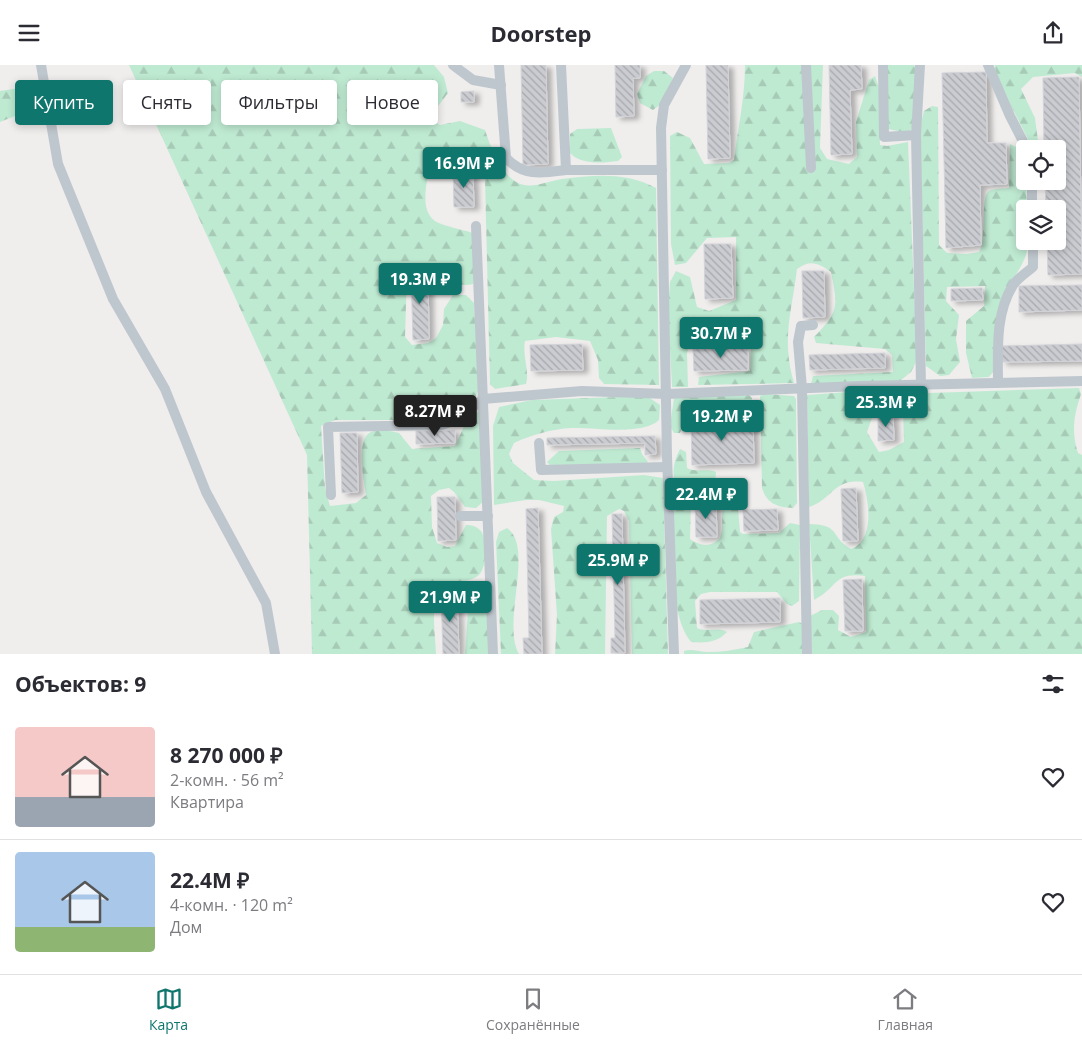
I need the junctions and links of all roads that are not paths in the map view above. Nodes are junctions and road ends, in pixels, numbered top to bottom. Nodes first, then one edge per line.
1 (41, 65) edge
2 (453, 65) edge
3 (499, 65) edge
4 (561, 65) edge
5 (686, 65) edge
6 (806, 65) edge
7 (883, 65) edge
8 (920, 65) edge
9 (988, 65) edge
10 (500, 85) junction
11 (916, 135) junction
12 (1023, 140) edge
13 (811, 168) dead end
14 (566, 170) junction
15 (662, 170) junction
16 (476, 226) dead end
17 (1033, 250) edge
18 (813, 325) dead end
19 (1082, 381) edge
20 (998, 383) junction
21 (921, 385) junction
22 (802, 388) junction
23 (667, 393) junction
24 (483, 399) junction
25 (539, 443) dead end
26 (667, 467) junction
27 (331, 495) dead end
28 (460, 516) dead end
29 (488, 516) junction
30 (275, 654) edge
31 (493, 654) edge
32 (674, 654) edge
33 (807, 654) edge

1 - 30 lane
2 - 10 lane
3 - 10 lane
4 - 14 lane
5 - 15 lane
6 - 13 lane
7 - 11 lane
8 - 11 lane
9 - 12 lane
10 - 14 lane
11 - 21 lane
14 - 15 lane
15 - 23 lane
16 - 24 lane
17 - 20 lane
18 - 22 lane
19 - 20 lane
20 - 21 lane
21 - 22 lane
22 - 23 lane
22 - 33 lane
23 - 24 lane
23 - 26 lane
24 - 27 lane
24 - 29 lane
25 - 26 lane
26 - 32 lane
28 - 29 lane
29 - 31 lane

